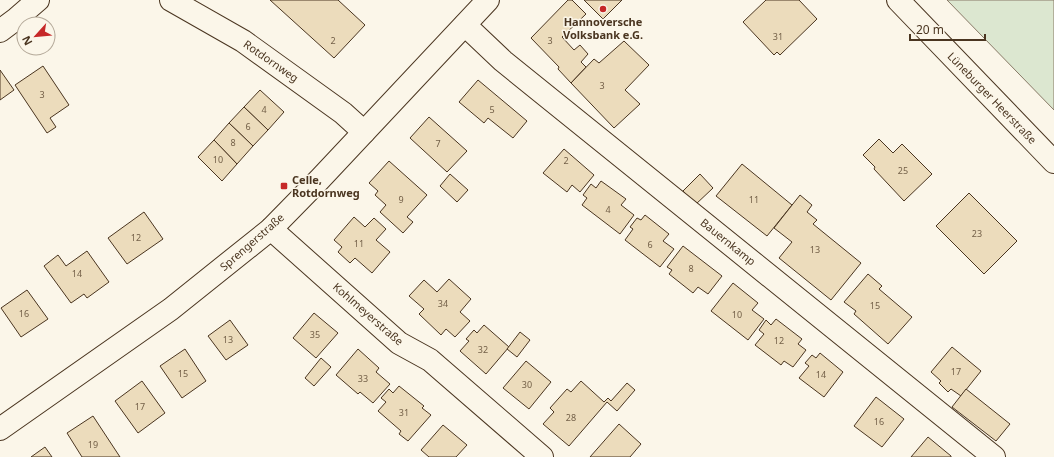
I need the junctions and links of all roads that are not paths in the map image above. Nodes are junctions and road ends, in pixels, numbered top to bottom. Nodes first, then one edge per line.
1 (38, 0) edge
2 (171, 0) edge
3 (488, 0) edge
4 (898, 0) edge
5 (465, 25) junction
6 (0, 31) edge
7 (364, 132) junction
8 (1054, 162) edge
9 (271, 229) junction
10 (0, 429) edge
11 (542, 457) edge
12 (994, 457) edge

1 - 6 street
2 - 7 street, Rotdornweg
3 - 5 street, Sprengerstraße
4 - 8 street, Lüneburger Heerstraße
5 - 7 street, Sprengerstraße
5 - 12 street, Bauernkamp
7 - 9 street, Sprengerstraße
9 - 10 street, Sprengerstraße
9 - 11 street, Kohlmeyerstraße

